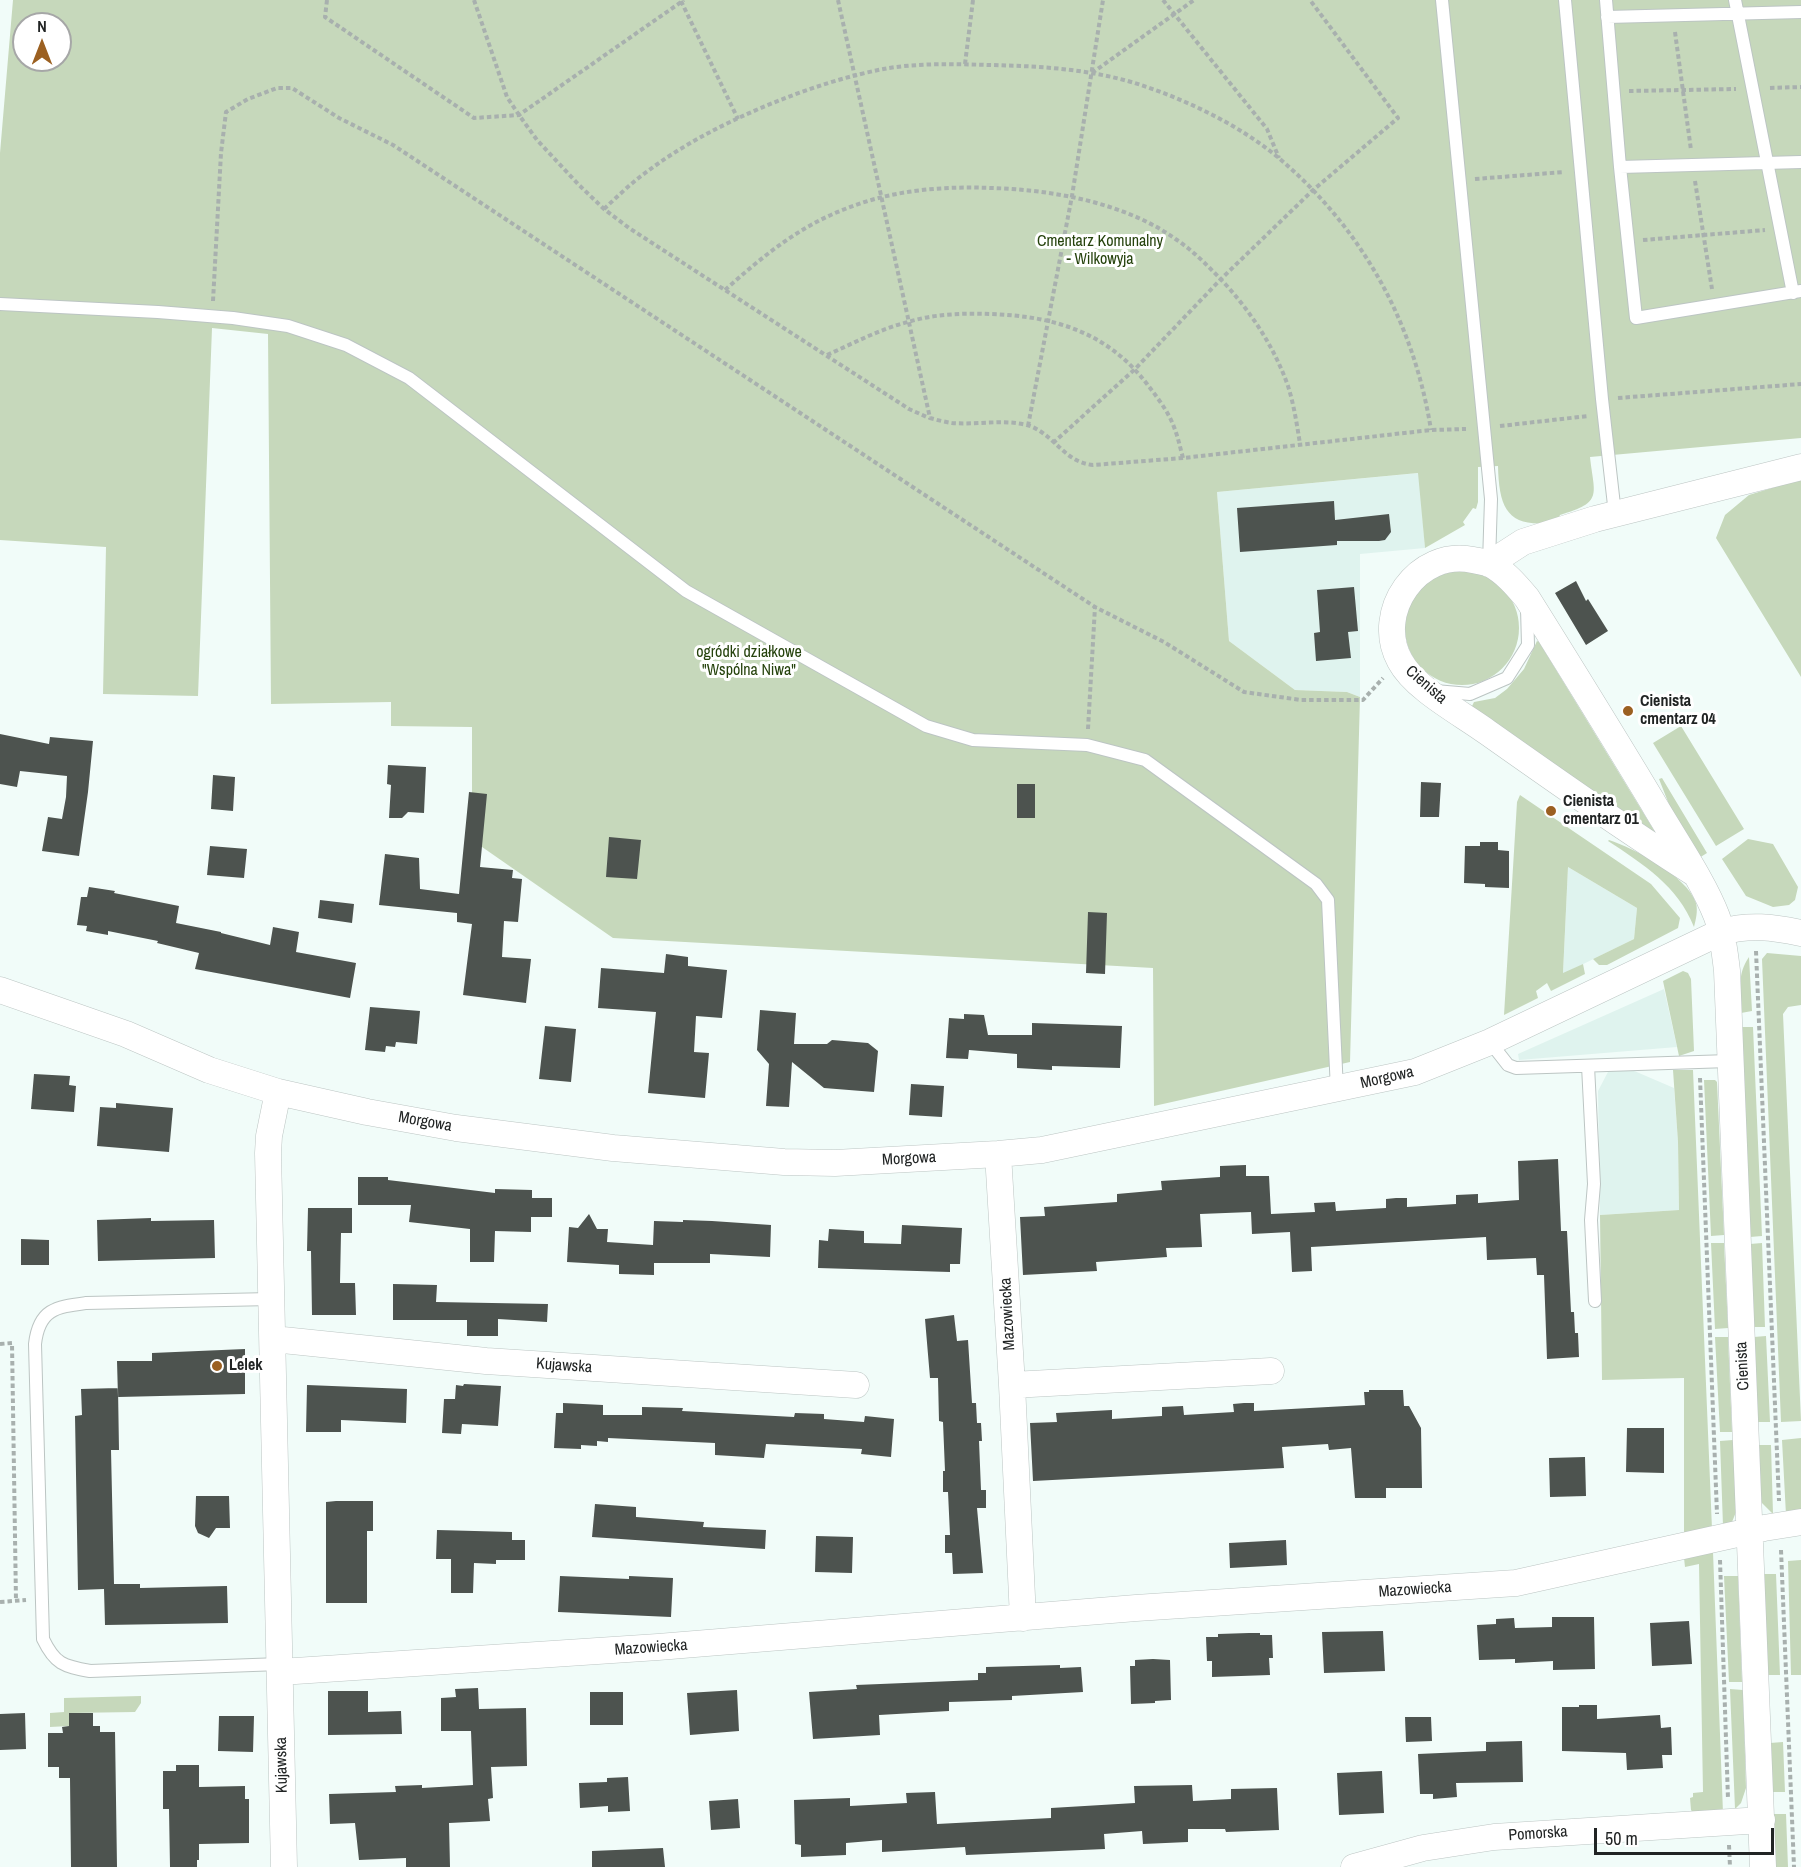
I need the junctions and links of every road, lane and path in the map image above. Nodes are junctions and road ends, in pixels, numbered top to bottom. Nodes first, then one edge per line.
1 (327, 0) edge
2 (474, 0) edge
3 (682, 0) edge
4 (838, 0) edge
5 (973, 0) edge
6 (1103, 0) edge
7 (1163, 0) edge
8 (1194, 0) edge
9 (1311, 0) edge
10 (1442, 0) edge
11 (1565, 0) edge
12 (1606, 0) edge
13 (1735, 0) edge
14 (1801, 12) edge
15 (1174, 14) junction
16 (1738, 15) junction
17 (1607, 17) junction
18 (964, 64) junction
19 (1091, 73) junction
20 (854, 76) junction
21 (1801, 87) edge
22 (1753, 89) junction
23 (1613, 91) junction
24 (519, 116) junction
25 (738, 119) junction
26 (1280, 159) junction
27 (1801, 162) edge
28 (1767, 163) junction
29 (1620, 167) junction
30 (1582, 171) junction
31 (1460, 181) junction
32 (1312, 191) junction
33 (1072, 196) junction
34 (880, 197) junction
35 (603, 209) junction
36 (1780, 229) junction
37 (1628, 241) junction
38 (1221, 279) junction
39 (726, 290) junction
40 (1797, 292) edge
41 (0, 304) edge
42 (212, 316) junction
43 (1048, 319) junction
44 (908, 322) junction
45 (827, 355) junction
46 (1135, 369) junction
47 (1801, 384) edge
48 (1602, 399) junction
49 (1604, 414) junction
50 (930, 418) junction
51 (1028, 426) junction
52 (1484, 428) junction
53 (1431, 430) junction
54 (1053, 443) junction
55 (1300, 444) junction
56 (1183, 458) junction
57 (1801, 467) edge
58 (1615, 514) junction
59 (1489, 564) junction
60 (1527, 598) junction
61 (1095, 607) junction
62 (1428, 690) junction
63 (1363, 700) dead end
64 (1087, 745) junction
65 (1694, 873) junction
66 (1721, 932) junction
67 (1801, 932) edge
68 (1756, 951) dead end
69 (0, 990) edge
70 (1490, 1042) junction
71 (1729, 1061) junction
72 (1699, 1062) junction
73 (1588, 1066) junction
74 (1337, 1090) junction
75 (278, 1092) junction
76 (998, 1154) junction
77 (271, 1299) junction
78 (1594, 1301) dead end
79 (273, 1339) junction
80 (0, 1344) edge
81 (1271, 1371) dead end
82 (1012, 1384) junction
83 (856, 1385) dead end
84 (1790, 1524) edge
85 (1750, 1531) junction
86 (1718, 1538) junction
87 (42, 1599) junction
88 (16, 1601) junction
89 (0, 1602) edge
90 (1023, 1618) junction
91 (280, 1668) junction
92 (1762, 1820) junction
93 (1728, 1822) junction
94 (284, 1867) edge
95 (1354, 1867) edge
96 (1730, 1867) edge
97 (1763, 1867) edge
98 (1794, 1867) edge

1 - 24 path
2 - 24 path
3 - 24 path
3 - 25 path
4 - 20 path
5 - 18 path
6 - 19 path
7 - 15 path
8 - 15 path
9 - 32 path
10 - 31 lane
11 - 30 lane
12 - 17 lane
13 - 16 lane
14 - 16 lane
15 - 19 path
15 - 26 path
16 - 17 lane
16 - 22 lane
17 - 23 lane
18 - 19 path
18 - 20 path
19 - 26 path
19 - 33 path
20 - 25 path
20 - 34 path
21 - 22 path
22 - 23 path
22 - 28 lane
23 - 29 lane
24 - 35 path
25 - 35 path
26 - 32 path
27 - 28 lane
28 - 29 lane
28 - 36 lane
29 - 37 lane
30 - 31 path
30 - 48 lane
31 - 52 lane
32 - 38 path
32 - 53 path
33 - 34 path
33 - 38 path
33 - 43 path
34 - 39 path
34 - 44 path
35 - 39 path
36 - 37 path
36 - 40 lane
37 - 40 lane
38 - 46 path
38 - 55 path
39 - 45 path
41 - 42 lane
42 - 61 path
42 - 64 lane
43 - 44 path
43 - 46 path
43 - 51 path
44 - 45 path
44 - 50 path
45 - 50 path
46 - 54 path
46 - 56 path
47 - 48 path
48 - 49 lane
49 - 52 path
49 - 58 lane
50 - 51 path
51 - 54 path
52 - 53 path
52 - 59 lane
53 - 55 path
54 - 56 path
55 - 56 path
57 - 58 street
58 - 59 street
59 - 60 street, Cienista
59 - 62 street, Cienista
60 - 62 lane
60 - 65 street, Cienista
61 - 63 path
61 - 64 path
62 - 65 street, Cienista
64 - 74 lane
65 - 66 street, Cienista
66 - 67 street, Morgowa
66 - 70 street, Morgowa
66 - 71 street, Cienista
68 - 84 path
69 - 75 street, Morgowa
70 - 73 lane
70 - 74 street, Morgowa
71 - 72 lane
71 - 85 street, Cienista
72 - 73 lane
72 - 86 path
73 - 78 lane
74 - 76 street, Morgowa
75 - 76 street, Morgowa
75 - 77 street, Kujawska
76 - 82 street, Mazowiecka
77 - 79 street, Kujawska
77 - 87 lane
79 - 83 street, Kujawska
79 - 91 street, Kujawska
80 - 88 path
81 - 82 street
82 - 90 street, Mazowiecka
84 - 85 street, Mazowiecka
84 - 98 path
85 - 86 street, Mazowiecka
85 - 92 street, Cienista
86 - 90 street, Mazowiecka
86 - 93 path
87 - 88 path
87 - 91 lane
88 - 89 path
90 - 91 street, Mazowiecka
91 - 94 street, Kujawska
92 - 93 street, Pomorska
92 - 97 street, Cienista
93 - 95 street, Pomorska
93 - 96 path

